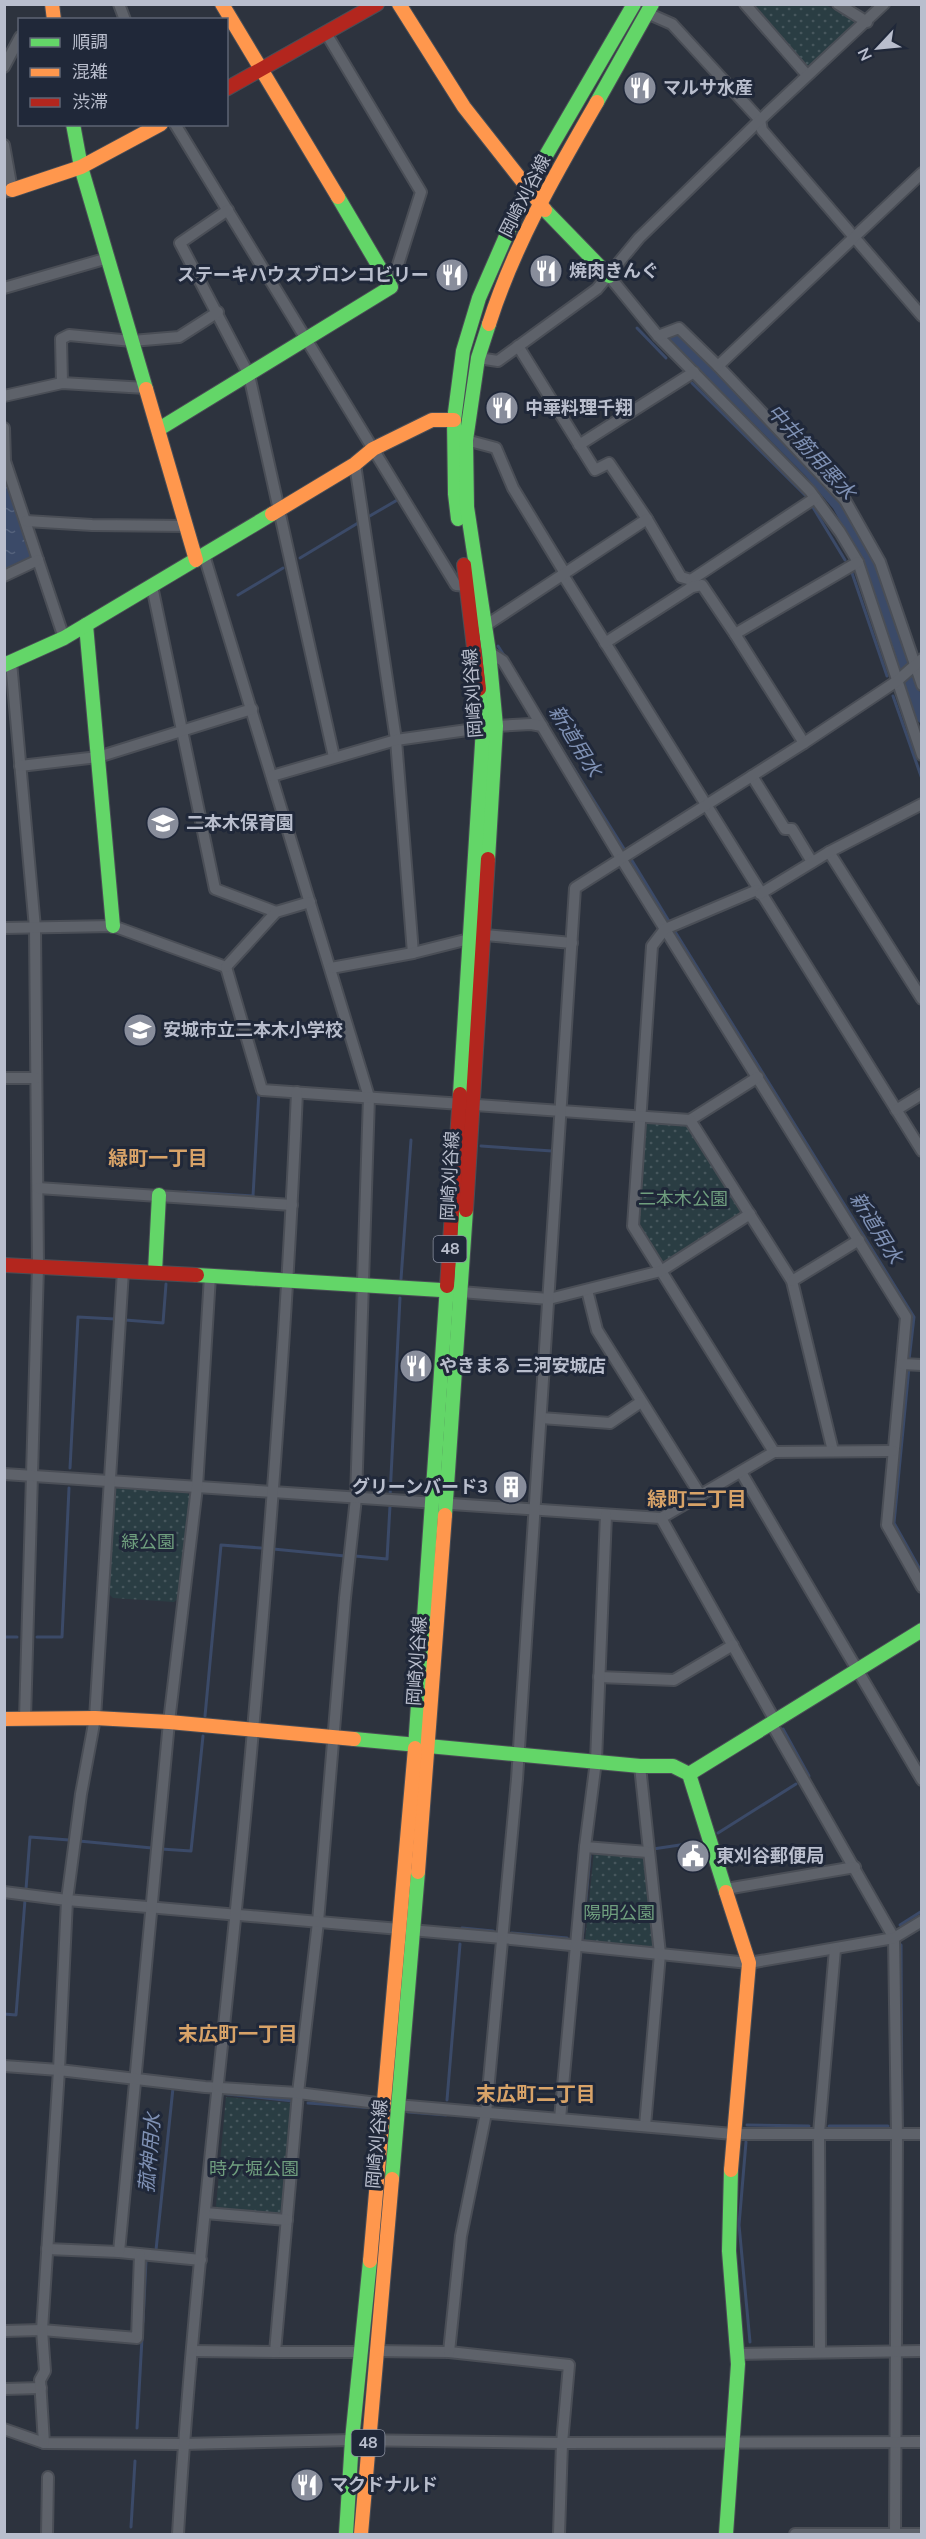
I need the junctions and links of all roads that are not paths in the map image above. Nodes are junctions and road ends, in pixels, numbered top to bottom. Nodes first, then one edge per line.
1 (377, 4) edge
2 (399, 4) edge
3 (634, 4) edge
4 (745, 4) edge
5 (838, 4) edge
6 (884, 4) edge
7 (226, 6) edge
8 (649, 9) edge
9 (867, 22) junction
10 (326, 33) junction
11 (18, 41) edge
12 (4, 68) edge
13 (262, 70) junction
14 (807, 75) junction
15 (228, 88) edge
16 (760, 120) junction
17 (73, 126) edge
18 (157, 126) edge
19 (176, 126) edge
20 (4, 145) edge
21 (81, 167) junction
22 (921, 172) edge
23 (527, 188) junction
24 (8, 191) edge
25 (539, 203) junction
26 (228, 210) junction
27 (854, 237) junction
28 (108, 258) junction
29 (609, 276) junction
30 (391, 287) junction
31 (4, 288) edge
32 (218, 312) junction
33 (921, 316) edge
34 (658, 336) junction
35 (306, 340) junction
36 (132, 341) junction
37 (518, 346) junction
38 (478, 358) junction
39 (718, 366) junction
40 (694, 372) junction
41 (249, 375) junction
42 (62, 383) junction
43 (146, 388) junction
44 (4, 396) edge
45 (454, 420) junction
46 (4, 428) edge
47 (159, 429) junction
48 (466, 440) junction
49 (579, 445) junction
50 (373, 449) junction
51 (354, 464) junction
52 (826, 477) junction
53 (812, 494) junction
54 (279, 508) junction
55 (647, 519) junction
56 (26, 521) junction
57 (186, 526) junction
58 (200, 557) junction
59 (38, 560) junction
60 (858, 562) junction
61 (563, 575) junction
62 (4, 576) edge
63 (692, 583) junction
64 (152, 586) junction
65 (467, 586) junction
66 (86, 626) junction
67 (485, 626) junction
68 (735, 634) junction
69 (64, 638) junction
70 (605, 643) junction
71 (489, 651) junction
72 (918, 662) edge
73 (8, 664) edge
74 (897, 681) junction
75 (921, 685) edge
76 (252, 709) junction
77 (542, 726) junction
78 (490, 727) junction
79 (181, 731) junction
80 (396, 740) junction
81 (804, 743) junction
82 (921, 755) edge
83 (98, 757) junction
84 (334, 757) junction
85 (20, 766) junction
86 (272, 776) junction
87 (752, 776) junction
88 (921, 804) edge
89 (706, 805) junction
90 (829, 852) junction
91 (622, 860) junction
92 (812, 862) junction
93 (758, 892) junction
94 (310, 902) junction
95 (276, 912) junction
96 (113, 926) junction
97 (4, 928) edge
98 (35, 928) junction
99 (666, 929) junction
100 (478, 937) junction
101 (573, 943) junction
102 (413, 953) junction
103 (226, 967) junction
104 (331, 968) junction
105 (921, 999) edge
106 (758, 1077) junction
107 (4, 1078) edge
108 (36, 1078) junction
109 (297, 1092) junction
110 (921, 1094) edge
111 (369, 1097) junction
112 (466, 1104) junction
113 (561, 1110) junction
114 (896, 1110) junction
115 (639, 1115) junction
116 (690, 1120) junction
117 (921, 1151) edge
118 (38, 1188) junction
119 (159, 1195) junction
120 (292, 1205) junction
121 (750, 1214) junction
122 (859, 1240) junction
123 (4, 1265) edge
124 (38, 1266) junction
125 (661, 1270) junction
126 (123, 1271) junction
127 (155, 1272) junction
128 (210, 1276) junction
129 (286, 1280) junction
130 (792, 1281) junction
131 (362, 1286) junction
132 (587, 1290) junction
133 (454, 1291) junction
134 (549, 1299) junction
135 (910, 1364) edge
136 (641, 1402) junction
137 (541, 1418) junction
138 (893, 1450) junction
139 (833, 1451) junction
140 (774, 1452) junction
141 (741, 1472) junction
142 (4, 1474) edge
143 (31, 1476) junction
144 (111, 1481) junction
145 (197, 1487) junction
146 (274, 1492) junction
147 (701, 1497) junction
148 (356, 1498) junction
149 (439, 1505) junction
150 (535, 1511) junction
151 (606, 1515) junction
152 (662, 1518) junction
153 (921, 1587) edge
154 (921, 1630) edge
155 (733, 1645) junction
156 (857, 1670) junction
157 (599, 1677) junction
158 (95, 1718) junction
159 (4, 1719) edge
160 (25, 1719) junction
161 (169, 1722) junction
162 (773, 1723) junction
163 (254, 1729) junction
164 (333, 1738) junction
165 (422, 1746) junction
166 (519, 1754) junction
167 (596, 1761) junction
168 (640, 1766) junction
169 (689, 1774) junction
170 (921, 1780) edge
171 (585, 1847) junction
172 (648, 1852) junction
173 (855, 1867) junction
174 (726, 1889) junction
175 (4, 1892) edge
176 (67, 1900) junction
177 (153, 1907) junction
178 (235, 1914) junction
179 (921, 1921) edge
180 (318, 1922) junction
181 (405, 1930) junction
182 (502, 1938) junction
183 (894, 1938) junction
184 (576, 1946) junction
185 (835, 1949) junction
186 (660, 1954) junction
187 (749, 1963) junction
188 (4, 2066) edge
189 (59, 2070) junction
190 (136, 2079) junction
191 (216, 2088) junction
192 (298, 2093) junction
193 (392, 2105) junction
194 (486, 2113) junction
195 (560, 2119) junction
196 (645, 2126) junction
197 (819, 2133) junction
198 (733, 2134) junction
199 (921, 2134) edge
200 (897, 2135) junction
201 (205, 2213) junction
202 (287, 2220) junction
203 (47, 2249) junction
204 (119, 2252) junction
205 (140, 2255) junction
206 (201, 2260) junction
207 (42, 2330) junction
208 (4, 2331) edge
209 (921, 2350) edge
210 (192, 2351) junction
211 (375, 2351) junction
212 (896, 2351) junction
213 (275, 2352) junction
214 (360, 2352) junction
215 (449, 2352) junction
216 (820, 2352) junction
217 (737, 2355) junction
218 (40, 2388) junction
219 (4, 2389) edge
220 (4, 2428) edge
221 (352, 2440) junction
222 (368, 2440) junction
223 (896, 2442) junction
224 (921, 2442) edge
225 (44, 2443) junction
226 (562, 2443) junction
227 (734, 2443) junction
228 (183, 2444) junction
229 (48, 2477) dead end
230 (817, 2534) edge
231 (895, 2534) edge
232 (921, 2534) edge
233 (47, 2535) edge
234 (178, 2535) edge
235 (346, 2535) edge
236 (361, 2535) edge
237 (559, 2535) edge
238 (726, 2535) edge
239 (795, 2535) edge

1 - 10 street
2 - 23 street
3 - 23 street, 岡崎刈谷線 / 48
4 - 14 street
5 - 9 street
6 - 9 street
7 - 13 street
8 - 16 street
8 - 25 street, 岡崎刈谷線 / 48
9 - 14 street
10 - 13 street
10 - 30 street
11 - 12 street
13 - 15 street
13 - 30 street
14 - 16 street
16 - 27 street
16 - 29 street
17 - 21 street
18 - 21 street
19 - 26 street
20 - 24 street
21 - 24 street
21 - 28 street
22 - 27 street
23 - 25 street
23 - 45 street, 岡崎刈谷線 / 48
25 - 29 street
25 - 38 street, 岡崎刈谷線 / 48
26 - 32 street
26 - 35 street
27 - 33 street
27 - 39 street
28 - 31 street
28 - 36 street
29 - 34 street
29 - 37 street
30 - 35 street
32 - 36 street
32 - 41 street
34 - 39 street
34 - 40 street
35 - 41 street
35 - 50 street
36 - 42 street
36 - 43 street
37 - 38 street
37 - 49 street
38 - 48 street, 岡崎刈谷線 / 48
39 - 52 street
40 - 49 street
40 - 53 street
41 - 47 street
41 - 54 street
42 - 43 street
42 - 44 street
43 - 47 street
45 - 50 street
45 - 65 street, 岡崎刈谷線 / 48
46 - 56 street
47 - 57 street
48 - 61 street
48 - 67 street, 岡崎刈谷線 / 48
49 - 55 street
50 - 51 street
50 - 65 street
51 - 54 street
51 - 80 street
52 - 53 street
52 - 72 street
53 - 60 street
53 - 63 street
54 - 58 street
54 - 84 street
55 - 61 street
55 - 63 street
56 - 57 street
56 - 59 street
57 - 58 street
58 - 64 street
58 - 76 street
59 - 62 street
59 - 69 street
60 - 68 street
60 - 74 street
61 - 67 street
61 - 70 street
63 - 68 street
63 - 70 street
64 - 66 street
64 - 79 street
65 - 78 street, 岡崎刈谷線 / 48
66 - 69 street
66 - 83 street
67 - 71 street, 岡崎刈谷線 / 48
68 - 81 street
69 - 73 street
70 - 89 street
71 - 77 street
71 - 78 street, 岡崎刈谷線 / 48
72 - 74 street
72 - 75 street
73 - 85 street
74 - 81 street
74 - 82 street
76 - 79 street
76 - 86 street
77 - 78 street
77 - 91 street
78 - 80 street
78 - 100 street, 岡崎刈谷線 / 48
79 - 83 street
79 - 95 street
80 - 84 street
80 - 102 street
81 - 87 street
83 - 85 street
83 - 96 street
84 - 86 street
85 - 98 street
86 - 94 street
87 - 89 street
87 - 92 street
88 - 90 street
89 - 91 street
89 - 93 street
90 - 92 street
90 - 105 street
91 - 99 street
91 - 101 street
92 - 93 street
93 - 99 street
93 - 114 street
94 - 95 street
94 - 104 street
95 - 103 street
96 - 98 street
96 - 103 street
97 - 98 street
98 - 108 street
99 - 106 street
99 - 115 street
100 - 101 street
100 - 102 street
100 - 112 street, 岡崎刈谷線 / 48
101 - 113 street
102 - 104 street
103 - 109 street
104 - 111 street
106 - 116 street
106 - 122 street
107 - 108 street
108 - 118 street
109 - 111 street
109 - 120 street
110 - 114 street
111 - 112 street
111 - 131 street
112 - 113 street
112 - 133 street, 岡崎刈谷線 / 48
113 - 115 street
113 - 134 street
114 - 117 street
115 - 116 street
115 - 125 street
116 - 121 street
118 - 119 street
118 - 124 street
119 - 120 street
119 - 127 street
120 - 129 street
121 - 125 street
121 - 130 street
122 - 130 street
122 - 135 street
123 - 124 street
124 - 126 street
124 - 143 street
125 - 132 street
125 - 140 street
126 - 127 street
126 - 144 street
127 - 128 street
128 - 129 street
128 - 145 street
129 - 131 street
129 - 146 street
130 - 139 street
131 - 133 street
131 - 148 street
132 - 134 street
132 - 136 street
133 - 134 street
133 - 149 street, 岡崎刈谷線 / 48
134 - 137 street
135 - 138 street
136 - 137 street
136 - 147 street
137 - 150 street
138 - 139 street
138 - 153 street
139 - 140 street
140 - 141 street
141 - 147 street
141 - 156 street
142 - 143 street
143 - 144 street
143 - 160 street
144 - 145 street
144 - 158 street
145 - 146 street
145 - 161 street
146 - 148 street
146 - 163 street
147 - 152 street
148 - 149 street
148 - 164 street
149 - 150 street
149 - 165 street, 岡崎刈谷線 / 48
150 - 151 street
150 - 166 street
151 - 152 street
151 - 157 street
152 - 155 street
154 - 156 street
155 - 157 street
155 - 162 street
156 - 162 street
156 - 170 street
157 - 167 street
158 - 160 street
158 - 161 street
158 - 176 street
159 - 160 street
161 - 163 street
161 - 177 street
162 - 169 street
162 - 173 street
163 - 164 street
163 - 178 street
164 - 165 street
164 - 180 street
165 - 166 street
165 - 181 street, 岡崎刈谷線 / 48
166 - 167 street
166 - 182 street
167 - 168 street
167 - 171 street
168 - 169 street
168 - 172 street
169 - 174 street
171 - 172 street
171 - 184 street
172 - 186 street
173 - 174 street
173 - 183 street
174 - 187 street
175 - 176 street
176 - 177 street
176 - 189 street
177 - 178 street
177 - 190 street
178 - 180 street
178 - 191 street
179 - 183 street
180 - 181 street
180 - 192 street
181 - 182 street
181 - 193 street, 岡崎刈谷線 / 48
182 - 184 street
182 - 194 street
183 - 185 street
183 - 200 street
184 - 186 street
184 - 195 street
185 - 187 street
185 - 197 street
186 - 187 street
186 - 196 street
187 - 198 street
188 - 189 street
189 - 190 street
189 - 203 street
190 - 191 street
190 - 204 street
191 - 192 street
191 - 201 street
192 - 193 street
192 - 202 street
193 - 194 street
193 - 211 street, 岡崎刈谷線 / 48
193 - 214 street, 岡崎刈谷線 / 48
194 - 195 street
194 - 215 street
195 - 196 street
196 - 198 street
197 - 198 street
197 - 200 street
197 - 216 street
198 - 217 street
199 - 200 street
200 - 212 street
201 - 202 street
201 - 206 street
202 - 213 street
203 - 204 street
203 - 207 street
204 - 205 street
205 - 206 street
205 - 207 street
206 - 210 street
207 - 208 street
207 - 218 street
209 - 212 street
210 - 213 street
210 - 228 street
211 - 215 street
211 - 222 street, 岡崎刈谷線 / 48
212 - 216 street
212 - 223 street
213 - 214 street
214 - 221 street, 岡崎刈谷線 / 48
215 - 226 street
216 - 217 street
217 - 227 street
218 - 219 street
218 - 225 street
220 - 225 street
221 - 222 street
221 - 228 street
221 - 235 street, 岡崎刈谷線 / 48
222 - 226 street
222 - 236 street, 岡崎刈谷線 / 48
223 - 224 street
223 - 227 street
223 - 231 street
225 - 228 street
226 - 227 street
226 - 237 street
227 - 238 street
228 - 234 street
229 - 233 street
230 - 231 street
230 - 239 street
231 - 232 street

